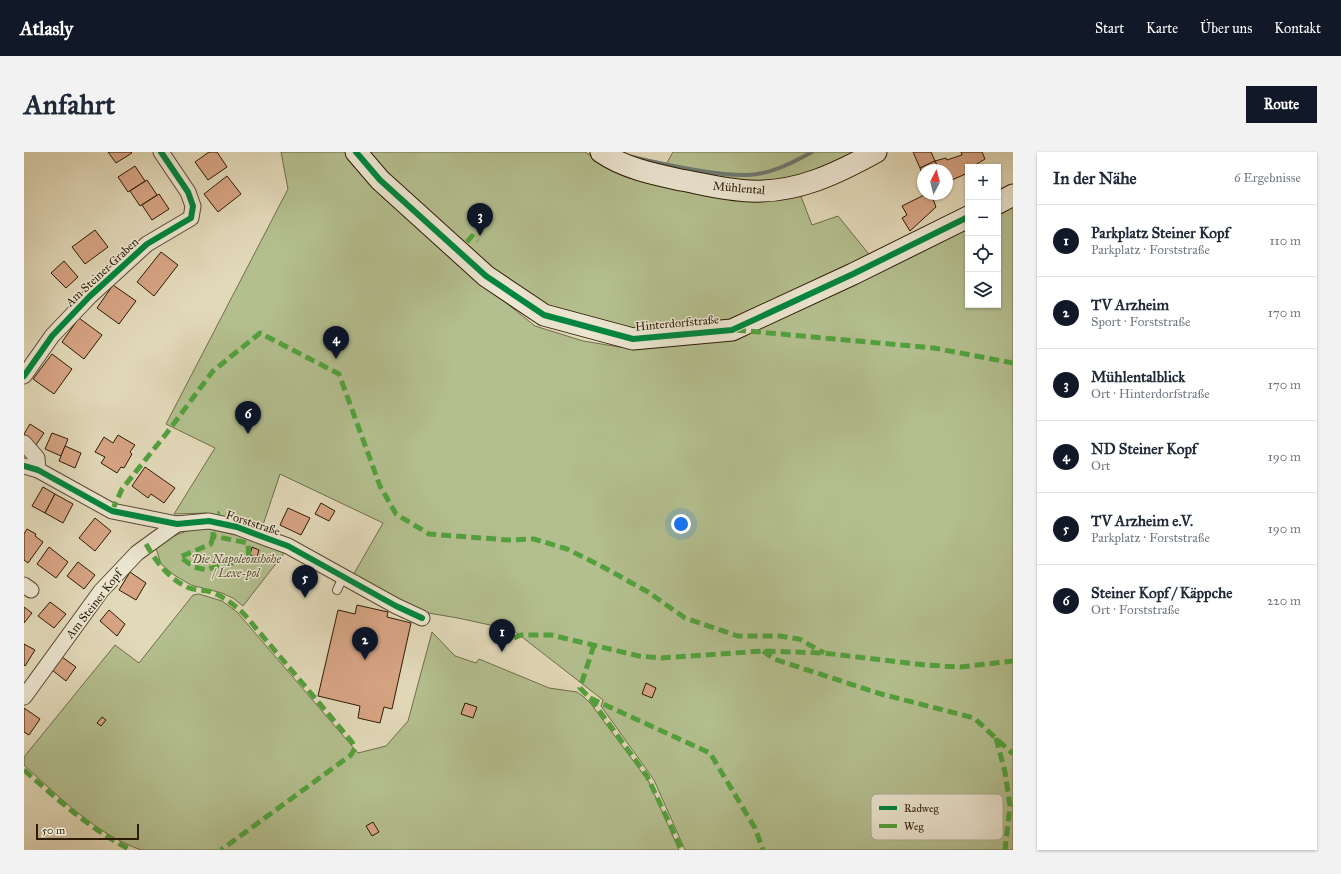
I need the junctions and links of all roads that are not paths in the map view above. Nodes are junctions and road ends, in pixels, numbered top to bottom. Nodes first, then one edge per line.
1 (160, 152) edge
2 (356, 152) edge
3 (601, 152) edge
4 (876, 152) edge
5 (1013, 195) edge
6 (1001, 201) edge
7 (965, 219) edge
8 (24, 376) edge
9 (24, 443) edge
10 (31, 468) edge
11 (177, 524) junction
12 (422, 618) dead end
13 (24, 697) edge

1 - 8 street, Am Steiner Graben
2 - 7 street, Hinterdorfstraße
3 - 4 street, Mühlental
5 - 6 street
9 - 10 street
10 - 11 street, Forststraße
11 - 12 street, Forststraße
11 - 13 street, Am Steiner Kopf

